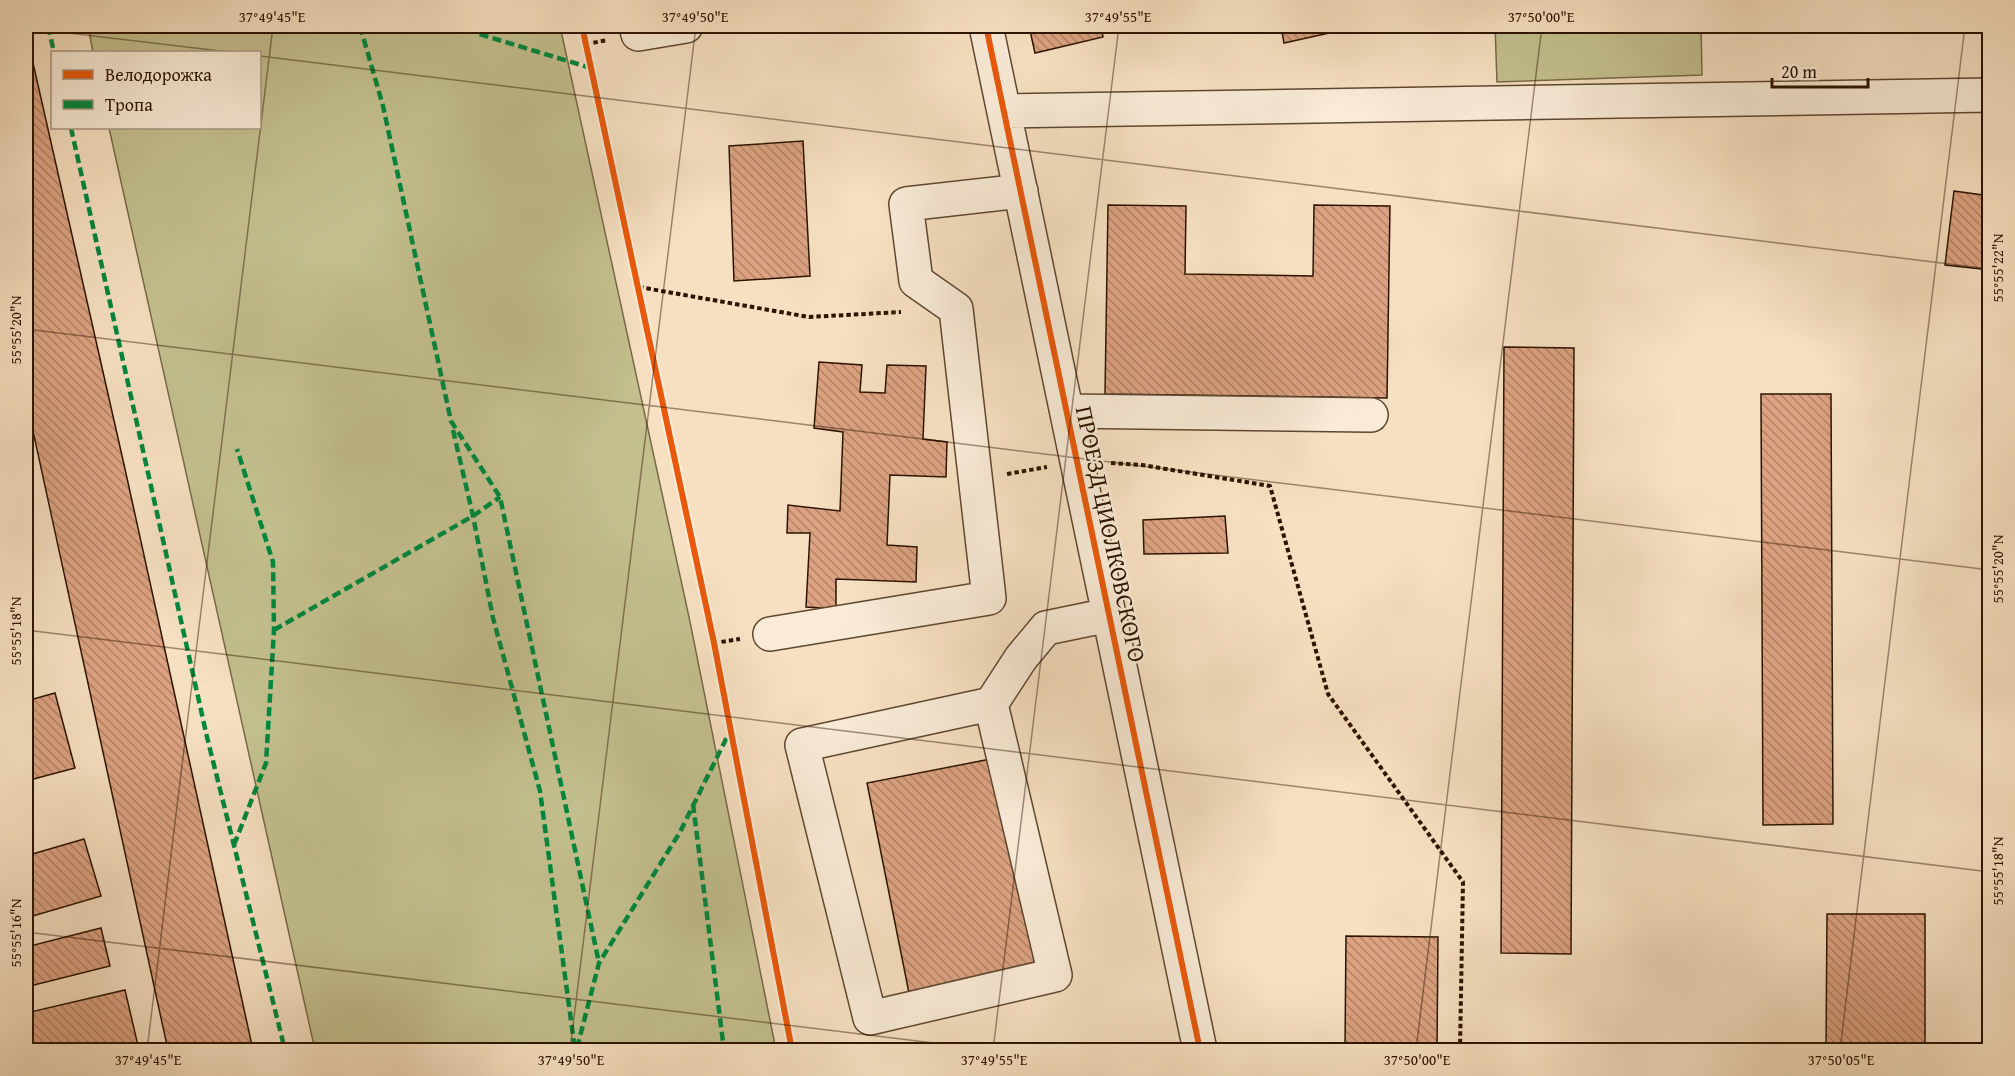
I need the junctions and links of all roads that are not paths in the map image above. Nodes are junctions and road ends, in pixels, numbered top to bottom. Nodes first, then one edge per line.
1 (636, 26) edge
2 (686, 26) edge
3 (986, 26) edge
4 (1989, 95) edge
5 (1004, 111) junction
6 (1021, 191) junction
7 (1067, 411) junction
8 (1371, 415) dead end
9 (1109, 615) junction
10 (770, 634) dead end
11 (991, 704) junction
12 (1200, 1050) edge

1 - 2 street
3 - 5 street, ПРОЕЗД ЦИОЛКОВСКОГО
4 - 5 street
5 - 6 street, ПРОЕЗД ЦИОЛКОВСКОГО
6 - 7 street, ПРОЕЗД ЦИОЛКОВСКОГО
6 - 10 street
7 - 8 street
7 - 9 street, ПРОЕЗД ЦИОЛКОВСКОГО
9 - 11 street
9 - 12 street, ПРОЕЗД ЦИОЛКОВСКОГО
11 - 11 street

